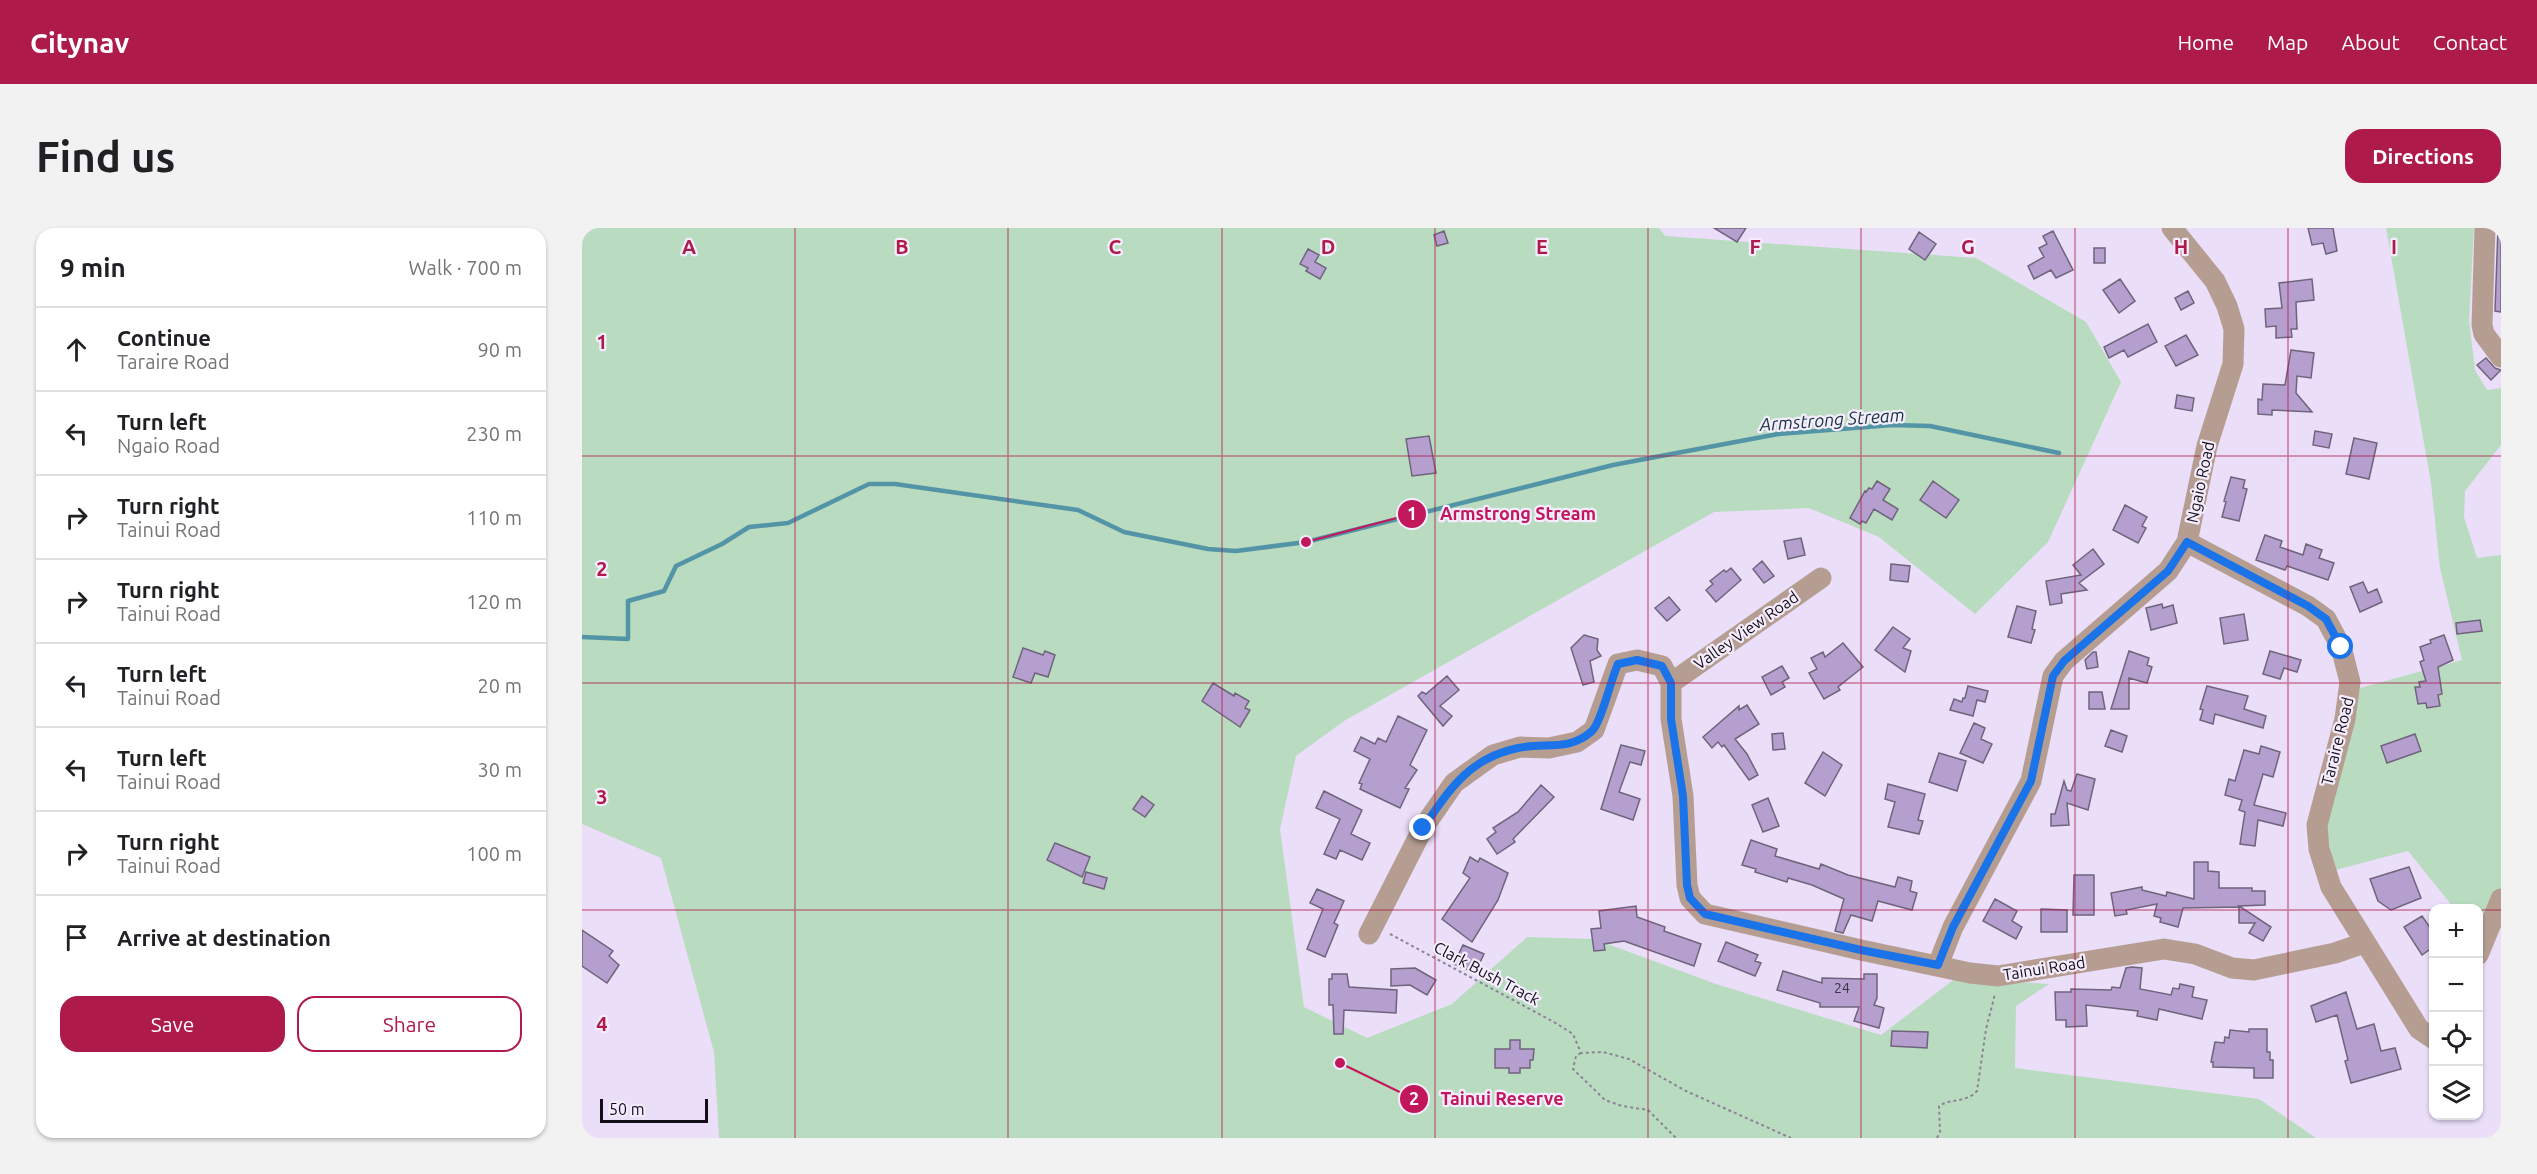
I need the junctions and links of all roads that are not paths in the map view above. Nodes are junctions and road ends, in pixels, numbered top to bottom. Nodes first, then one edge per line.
1 (2172, 228) edge
2 (2485, 228) edge
3 (2501, 357) edge
4 (2187, 542) junction
5 (1821, 578) dead end
6 (1671, 683) junction
7 (2501, 899) edge
8 (1369, 934) road end
9 (2364, 943) junction
10 (2483, 943) edge
11 (1938, 965) junction
12 (2429, 1036) edge

1 - 4 street, Ngaio Road
2 - 3 street
4 - 9 street, Taraire Road
4 - 11 street, Ngaio Road
5 - 6 street, Valley View Road
6 - 8 street
6 - 11 street, Tainui Road
7 - 10 street
9 - 11 street, Tainui Road
9 - 12 street, Taraire Road

